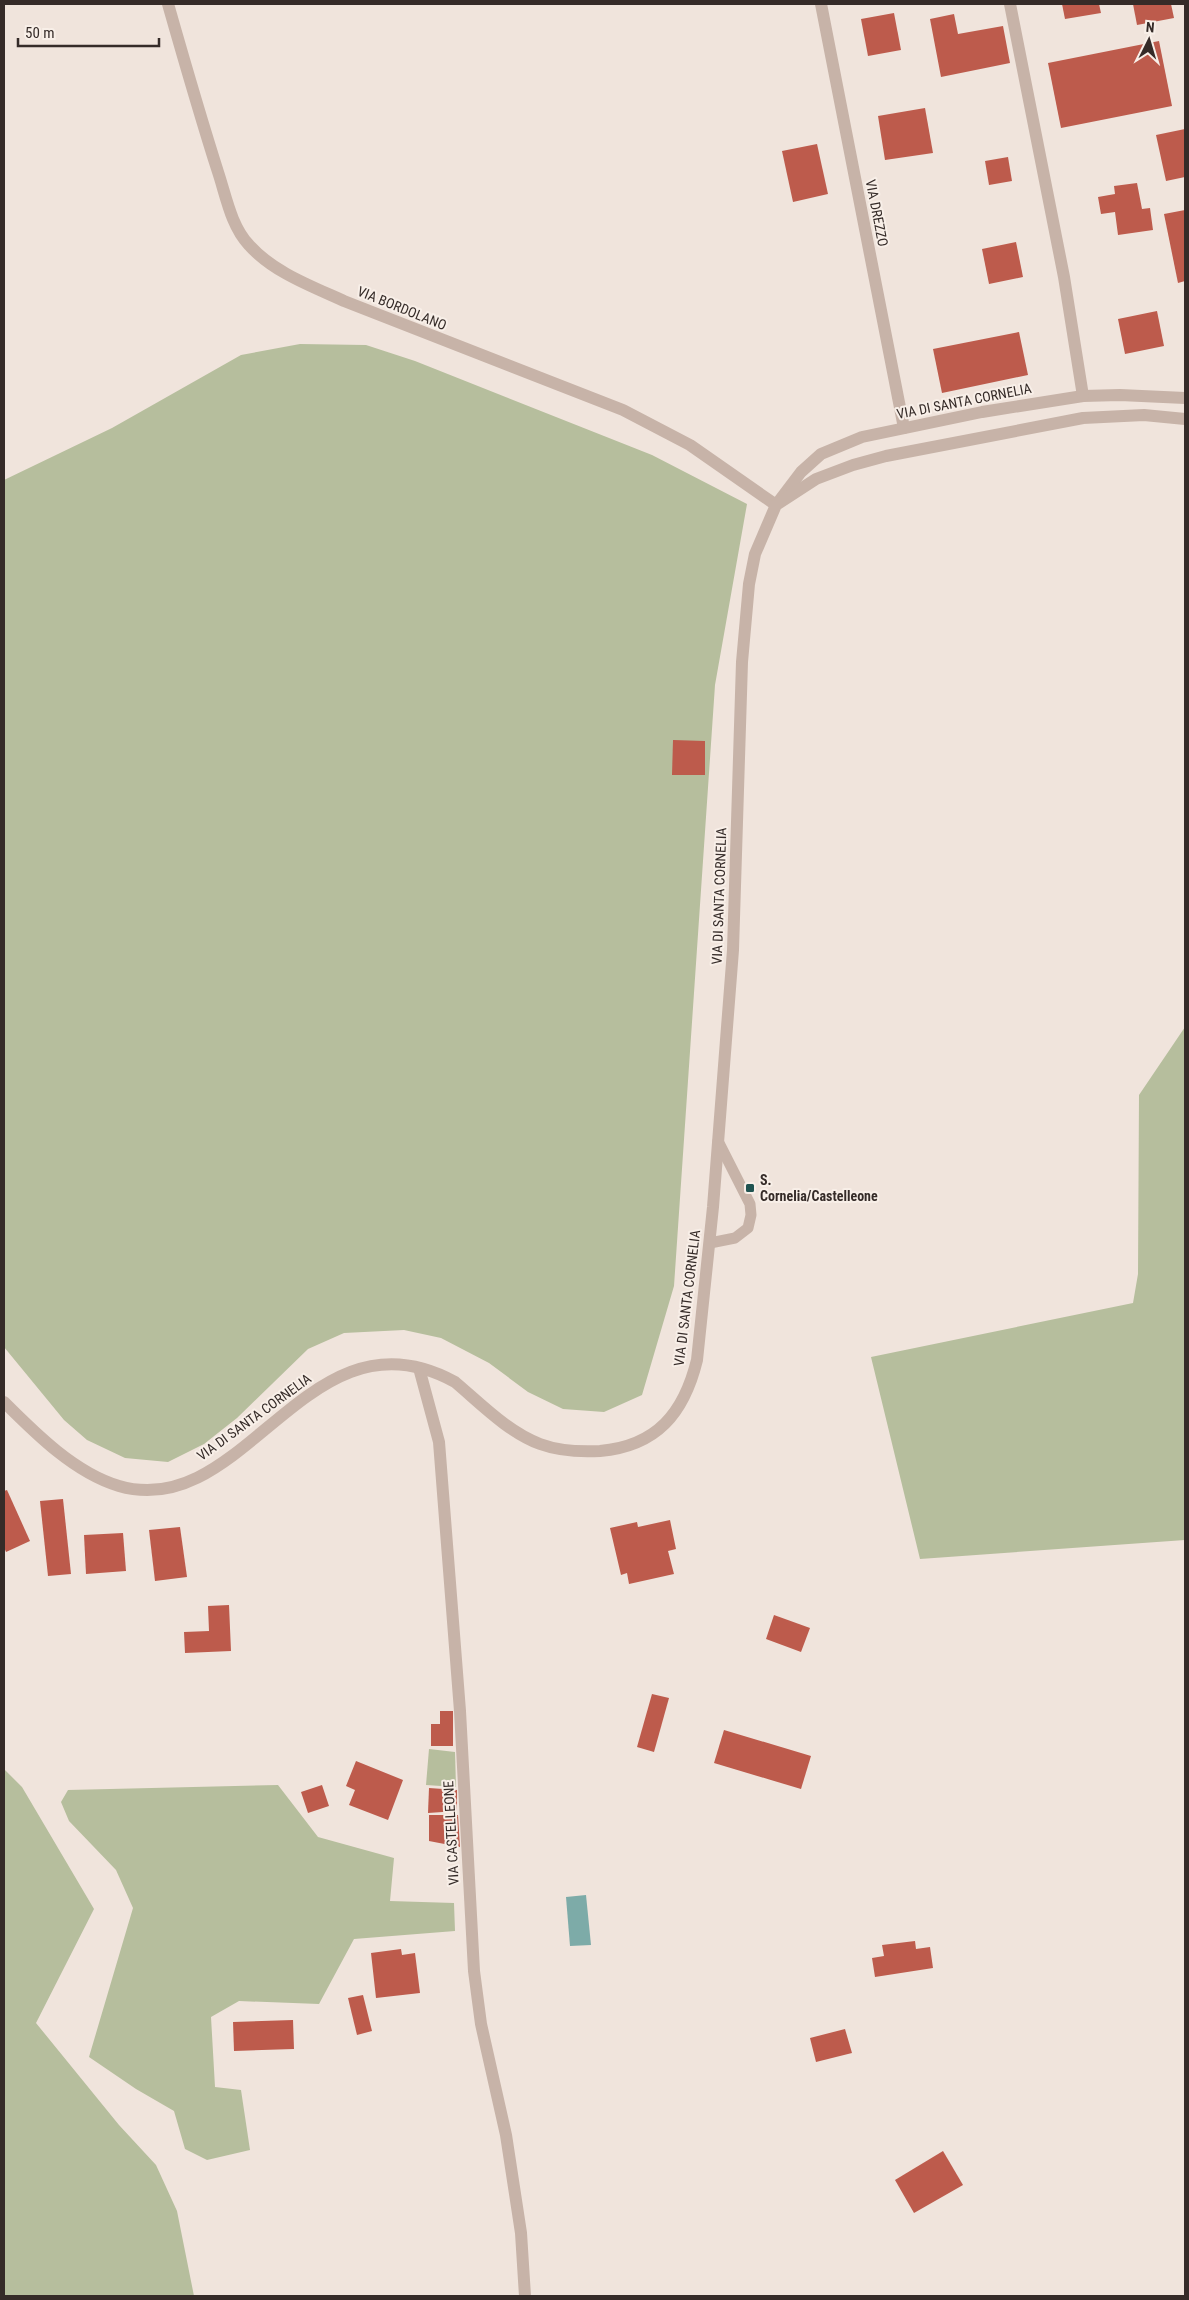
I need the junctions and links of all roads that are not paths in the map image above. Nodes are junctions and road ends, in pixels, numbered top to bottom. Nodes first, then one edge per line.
1 (168, 4) edge
2 (821, 4) edge
3 (1010, 4) edge
4 (1083, 396) junction
5 (1185, 398) edge
6 (1185, 419) edge
7 (904, 428) junction
8 (776, 506) junction
9 (718, 1141) junction
10 (710, 1243) junction
11 (419, 1368) junction
12 (4, 1402) edge
13 (525, 2296) edge

1 - 8 street, VIA BORDOLANO
2 - 7 street, VIA DREZZO
3 - 4 street
4 - 5 street, VIA DI SANTA CORNELIA
4 - 7 street, VIA DI SANTA CORNELIA
6 - 8 street
7 - 8 street, VIA DI SANTA CORNELIA
8 - 9 street, VIA DI SANTA CORNELIA
9 - 10 street, VIA DI SANTA CORNELIA
9 - 10 lane
10 - 11 street, VIA DI SANTA CORNELIA
11 - 12 street, VIA DI SANTA CORNELIA
11 - 13 street, VIA CASTELLEONE

